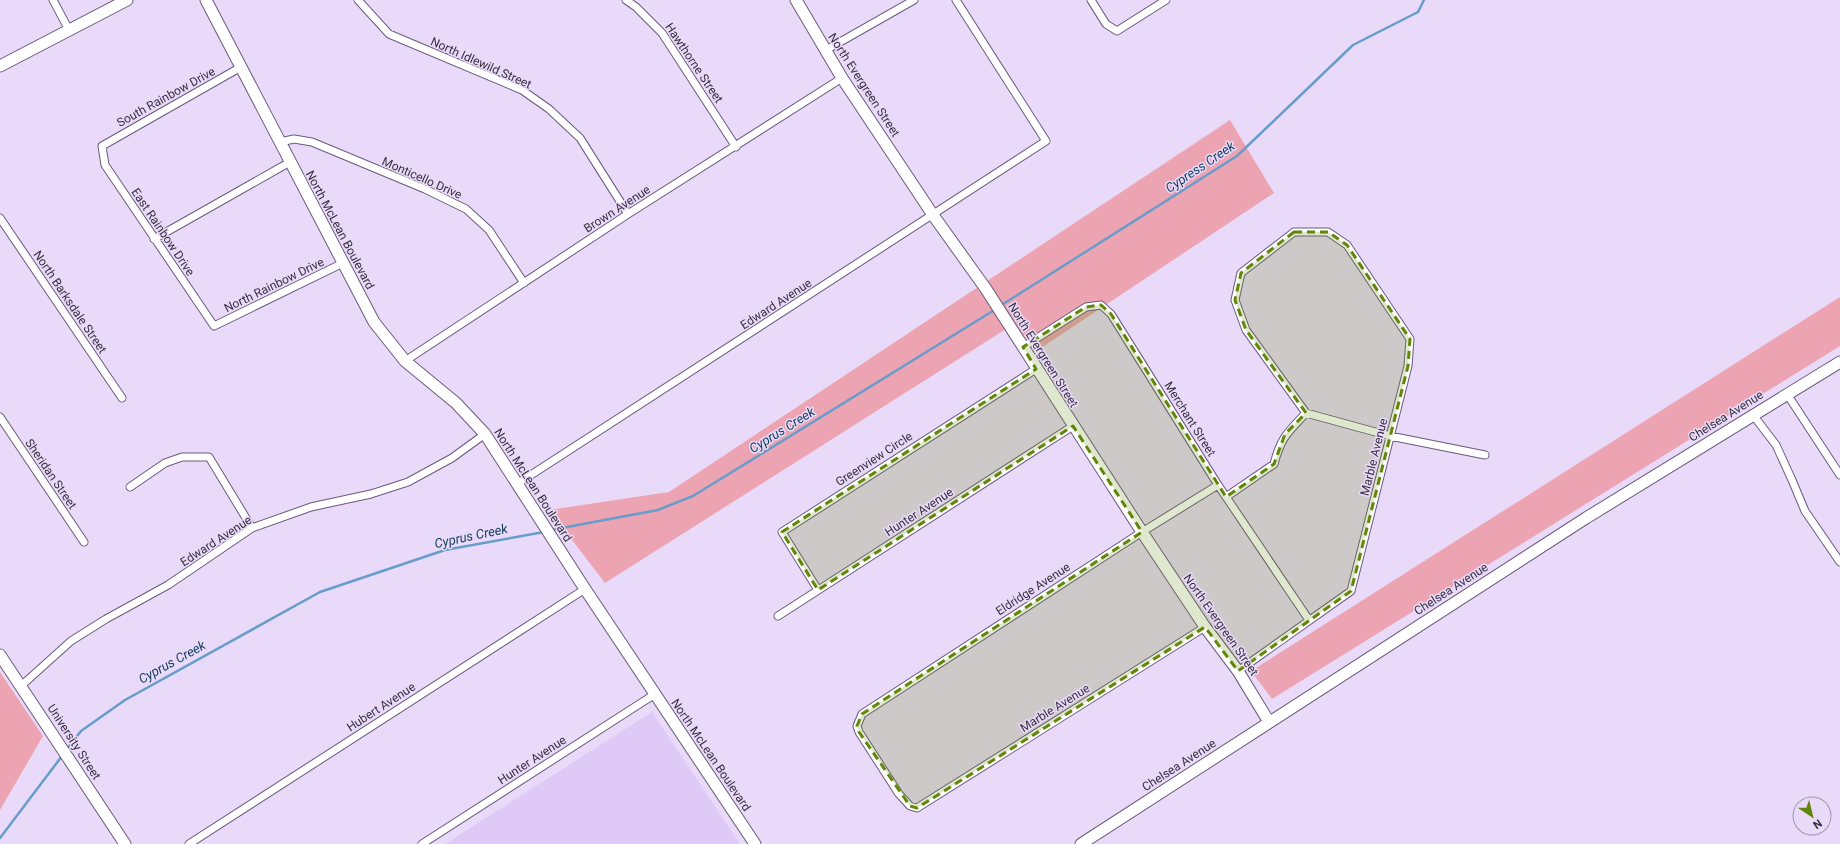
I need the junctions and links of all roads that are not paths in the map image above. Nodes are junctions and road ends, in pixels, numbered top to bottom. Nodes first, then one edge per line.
1 (53, 0) edge
2 (126, 0) edge
3 (206, 0) edge
4 (358, 0) edge
5 (626, 0) edge
6 (796, 0) edge
7 (914, 0) edge
8 (956, 0) edge
9 (1091, 0) edge
10 (1166, 0) edge
11 (69, 30) junction
12 (826, 50) junction
13 (0, 66) edge
14 (241, 67) junction
15 (842, 78) junction
16 (280, 142) junction
17 (102, 146) joint
18 (736, 147) junction
19 (290, 162) junction
20 (628, 214) junction
21 (934, 215) junction
22 (0, 218) edge
23 (154, 239) junction
24 (343, 263) junction
25 (524, 283) junction
26 (214, 326) joint
27 (1022, 347) junction
28 (405, 361) junction
29 (1840, 362) edge
30 (1036, 369) junction
31 (1787, 394) junction
32 (122, 398) dead end
33 (1306, 413) junction
34 (1752, 415) junction
35 (0, 417) edge
36 (1073, 426) junction
37 (485, 434) junction
38 (1390, 436) junction
39 (1485, 455) dead end
40 (1840, 475) edge
41 (517, 484) junction
42 (1218, 485) junction
43 (130, 487) dead end
44 (1226, 497) junction
45 (252, 528) junction
46 (1142, 532) junction
47 (84, 542) dead end
48 (1840, 562) edge
49 (585, 588) junction
50 (818, 590) junction
51 (778, 616) dead end
52 (1309, 620) junction
53 (1205, 627) junction
54 (0, 655) edge
55 (1238, 671) junction
56 (21, 686) junction
57 (655, 694) junction
58 (1270, 722) junction
59 (917, 808) joint
60 (125, 844) edge
61 (189, 844) edge
62 (422, 844) edge
63 (755, 844) edge
64 (1081, 844) edge

1 - 11 street
2 - 11 main road
3 - 14 main road, North McLean Boulevard
4 - 20 street, North Idlewild Street
5 - 18 street, Hawthorne Street
6 - 12 main road, North Evergreen Street
7 - 12 street
8 - 21 street, Edward Avenue
9 - 10 street
11 - 13 main road
12 - 15 main road, North Evergreen Street
14 - 16 main road, North McLean Boulevard
14 - 17 street, South Rainbow Drive
15 - 18 street, Brown Avenue
15 - 21 main road, North Evergreen Street
16 - 19 main road, North McLean Boulevard
16 - 25 street, Monticello Drive
17 - 23 street, East Rainbow Drive
18 - 20 street, Brown Avenue
19 - 23 street
19 - 24 main road, North McLean Boulevard
20 - 25 street, Brown Avenue
21 - 27 main road, North Evergreen Street
21 - 41 street, Edward Avenue
22 - 32 street, North Barksdale Street
23 - 26 street, East Rainbow Drive
24 - 26 street, North Rainbow Drive
24 - 28 main road, North McLean Boulevard
25 - 28 street, Brown Avenue
27 - 30 main road, North Evergreen Street
27 - 42 street, Merchant Street
28 - 37 main road, North McLean Boulevard
29 - 31 main road, Chelsea Avenue
30 - 36 main road, North Evergreen Street
30 - 50 street, Greenview Circle
31 - 34 main road, Chelsea Avenue
31 - 40 street
33 - 38 street
33 - 38 street, Marble Avenue
33 - 44 street
34 - 48 street
34 - 58 main road, Chelsea Avenue
35 - 47 street, Sheridan Street
36 - 46 main road, North Evergreen Street
36 - 50 street, Hunter Avenue
37 - 41 main road, North McLean Boulevard
37 - 45 street, Edward Avenue
38 - 39 street
38 - 52 street, Marble Avenue
41 - 49 main road, North McLean Boulevard
42 - 44 street, Merchant Street
42 - 46 street, Eldridge Avenue
43 - 45 street
44 - 52 street, Merchant Street
45 - 56 street, Edward Avenue
46 - 53 main road, North Evergreen Street
46 - 59 street, Eldridge Avenue
49 - 57 main road, North McLean Boulevard
49 - 61 street, Hubert Avenue
50 - 51 street, Hunter Avenue
52 - 55 street, Marble Avenue
53 - 55 main road, North Evergreen Street
53 - 59 street, Marble Avenue
54 - 56 main road, University Street
55 - 58 main road, North Evergreen Street
56 - 60 main road, University Street
57 - 62 street, Hunter Avenue
57 - 63 main road, North McLean Boulevard
58 - 64 main road, Chelsea Avenue

